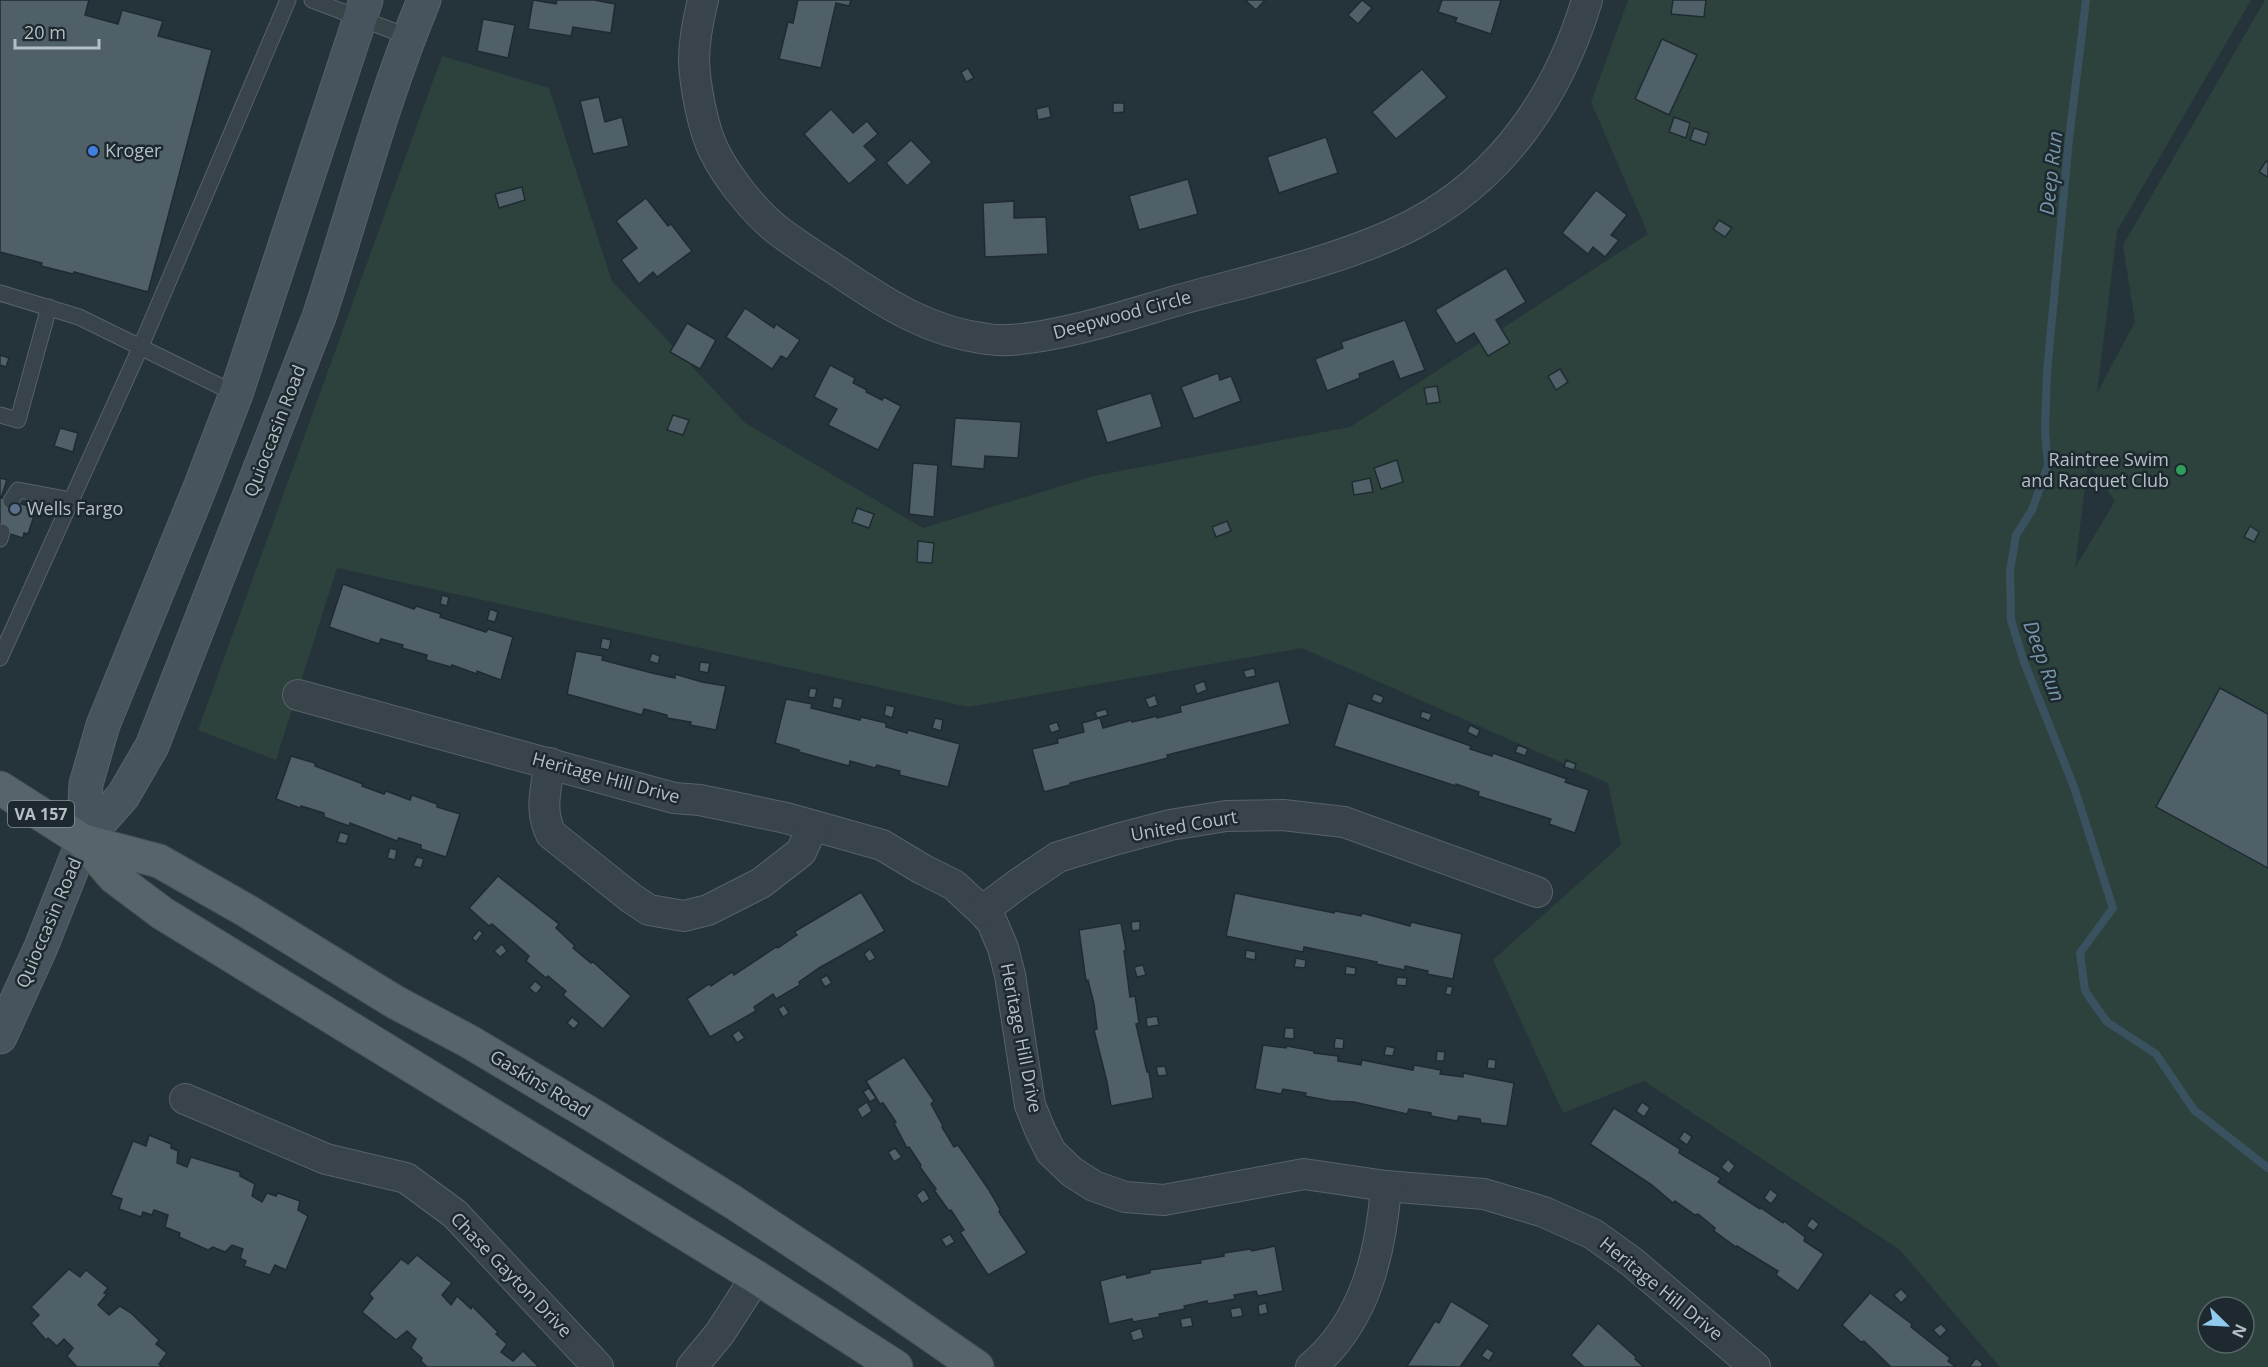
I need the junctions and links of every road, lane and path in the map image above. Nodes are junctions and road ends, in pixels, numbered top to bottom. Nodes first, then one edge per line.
1 (288, 0) edge
2 (312, 0) edge
3 (424, 0) edge
4 (703, 0) edge
5 (1587, 0) edge
6 (363, 9) edge
7 (408, 37) junction
8 (0, 293) edge
9 (49, 307) junction
10 (141, 346) junction
11 (236, 394) junction
12 (0, 415) edge
13 (71, 500) junction
14 (11, 501) dead end
15 (0, 658) edge
16 (298, 695) dead end
17 (550, 764) junction
18 (0, 788) edge
19 (813, 826) junction
20 (83, 841) junction
21 (1537, 892) dead end
22 (982, 911) junction
23 (0, 1037) edge
24 (185, 1099) dead end
25 (1386, 1186) junction
26 (756, 1277) junction
27 (598, 1367) edge
28 (692, 1367) edge
29 (896, 1367) edge
30 (977, 1367) edge
31 (1311, 1367) edge
32 (1755, 1367) edge

1 - 10 lane
2 - 6 lane
3 - 7 main road, Quioccasin Road
4 - 5 street, Deepwood Circle
6 - 7 lane
6 - 11 main road, Quioccasin Road
7 - 20 main road, Quioccasin Road
8 - 9 lane
9 - 10 lane
9 - 12 lane
10 - 11 lane
10 - 13 lane
11 - 20 main road, Quioccasin Road
13 - 14 lane
13 - 15 lane
16 - 17 street, Heritage Hill Drive
17 - 19 street, Heritage Hill Drive
17 - 19 street
18 - 20 main road, Gaskins Road / VA 157
19 - 22 street, Heritage Hill Drive
20 - 23 main road, Quioccasin Road / VA 157
20 - 26 main road, Gaskins Road
20 - 30 main road, Gaskins Road
21 - 22 street, United Court
22 - 25 street, Heritage Hill Drive
24 - 27 street, Chase Gayton Drive
25 - 31 street
25 - 32 street, Heritage Hill Drive
26 - 28 street
26 - 29 main road, Gaskins Road

